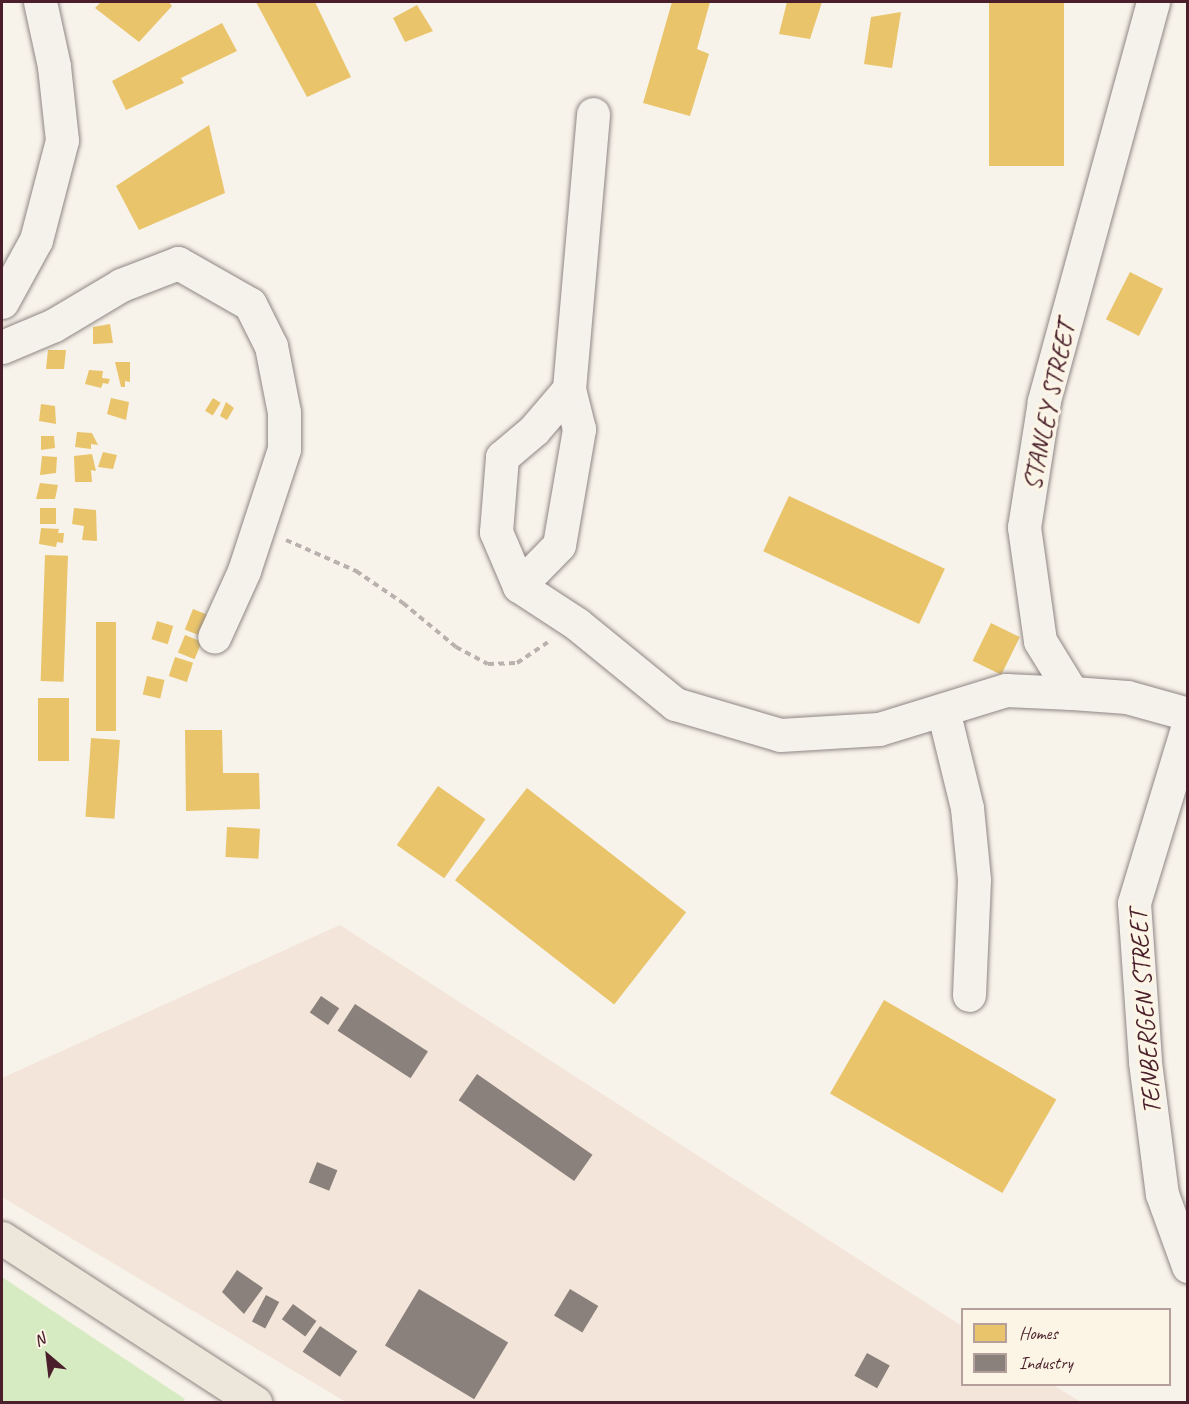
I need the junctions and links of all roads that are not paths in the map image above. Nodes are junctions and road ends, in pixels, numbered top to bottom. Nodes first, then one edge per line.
1 (40, 2) edge
2 (1153, 2) edge
3 (593, 114) dead end
4 (2, 303) edge
5 (2, 347) edge
6 (569, 389) junction
7 (519, 586) junction
8 (214, 637) dead end
9 (1072, 693) junction
10 (943, 710) junction
11 (1188, 714) edge
12 (1188, 724) edge
13 (969, 995) dead end
14 (2, 1238) edge
15 (1188, 1266) edge
16 (255, 1402) edge

1 - 4 street
2 - 9 street, STANLEY STREET
3 - 6 street
5 - 8 street
6 - 7 street
6 - 7 street
7 - 10 street
9 - 10 street
9 - 11 street
10 - 13 street
12 - 15 street, TENBERGEN STREET
14 - 16 main road

